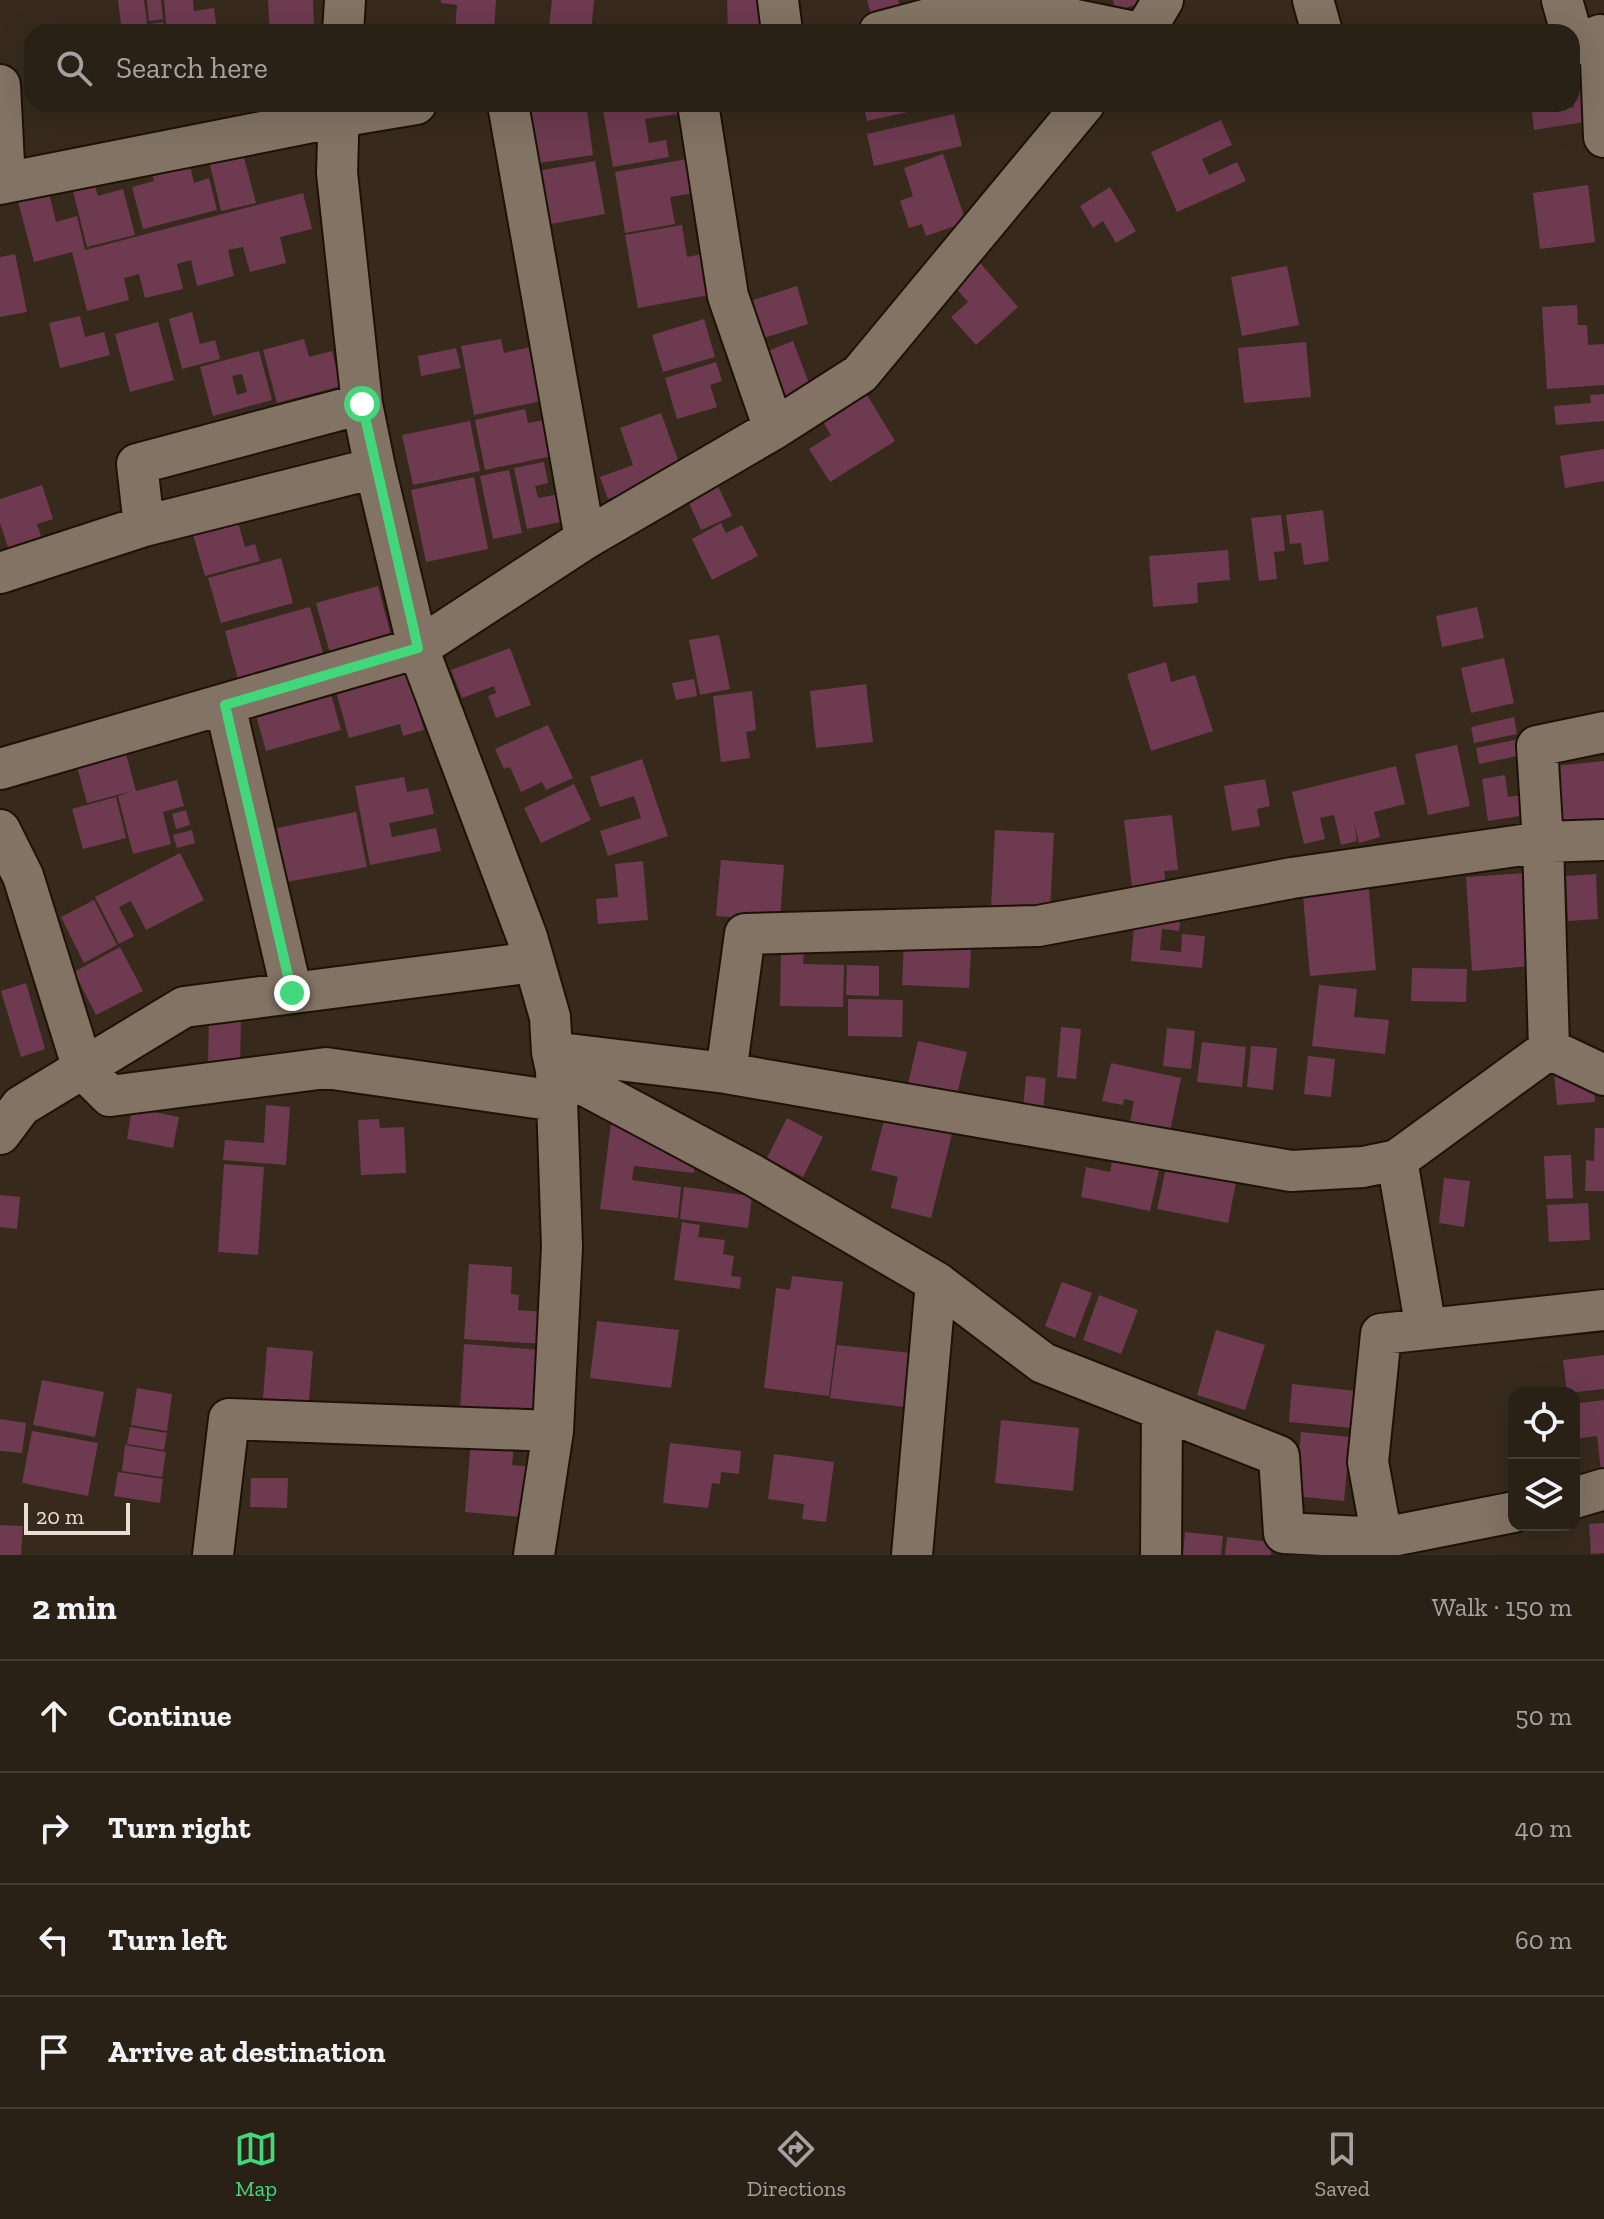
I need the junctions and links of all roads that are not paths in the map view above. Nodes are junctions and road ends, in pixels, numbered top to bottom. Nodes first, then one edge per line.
1 (345, 0) edge
2 (778, 0) edge
3 (1163, 0) edge
4 (1313, 0) edge
5 (1562, 0) edge
6 (1016, 4) edge
7 (344, 24) edge
8 (781, 24) edge
9 (909, 24) edge
10 (1101, 24) edge
11 (1149, 24) edge
12 (1320, 24) edge
13 (1574, 24) edge
14 (1582, 39) edge
15 (0, 85) edge
16 (329, 112) edge
17 (338, 112) edge
18 (509, 112) edge
19 (699, 112) edge
20 (1077, 112) edge
21 (1604, 137) edge
22 (2, 183) edge
23 (362, 404) junction
24 (774, 429) junction
25 (375, 468) junction
26 (144, 526) junction
27 (585, 539) junction
28 (0, 573) edge
29 (418, 648) junction
30 (225, 705) junction
31 (1604, 732) edge
32 (0, 769) edge
33 (0, 830) edge
34 (1604, 840) edge
35 (1543, 842) junction
36 (534, 962) junction
37 (292, 993) junction
38 (1549, 1049) junction
39 (83, 1069) junction
40 (726, 1073) junction
41 (555, 1074) junction
42 (1604, 1075) edge
43 (0, 1134) edge
44 (1397, 1160) junction
45 (936, 1282) junction
46 (1604, 1310) edge
47 (1426, 1329) junction
48 (1162, 1410) junction
49 (553, 1431) junction
50 (1604, 1489) edge
51 (1580, 1496) edge
52 (1508, 1513) edge
53 (1382, 1538) junction
54 (213, 1555) edge
55 (534, 1555) edge
56 (912, 1555) edge
57 (1161, 1555) edge

1 - 7 street
2 - 8 street
3 - 11 street
4 - 12 street
5 - 13 street
6 - 9 street
6 - 10 street
14 - 21 street
15 - 22 street
16 - 22 street
17 - 23 street
18 - 27 street
19 - 24 street
20 - 24 street
23 - 25 street
23 - 26 street
24 - 27 street
25 - 26 street
25 - 29 street
26 - 28 street
27 - 29 street
29 - 30 street
29 - 36 street
30 - 32 street
30 - 37 street
31 - 35 street
33 - 39 street
34 - 35 street
35 - 38 street
35 - 40 street
36 - 37 street
36 - 41 street
37 - 39 street
38 - 42 street
38 - 44 street
39 - 41 street
39 - 43 street
40 - 41 street
40 - 44 street
41 - 45 street
41 - 49 street
44 - 47 street
45 - 48 street
45 - 56 street
46 - 47 street
47 - 53 street
48 - 53 street
48 - 57 street
49 - 54 street
49 - 55 street
50 - 51 street
52 - 53 street

